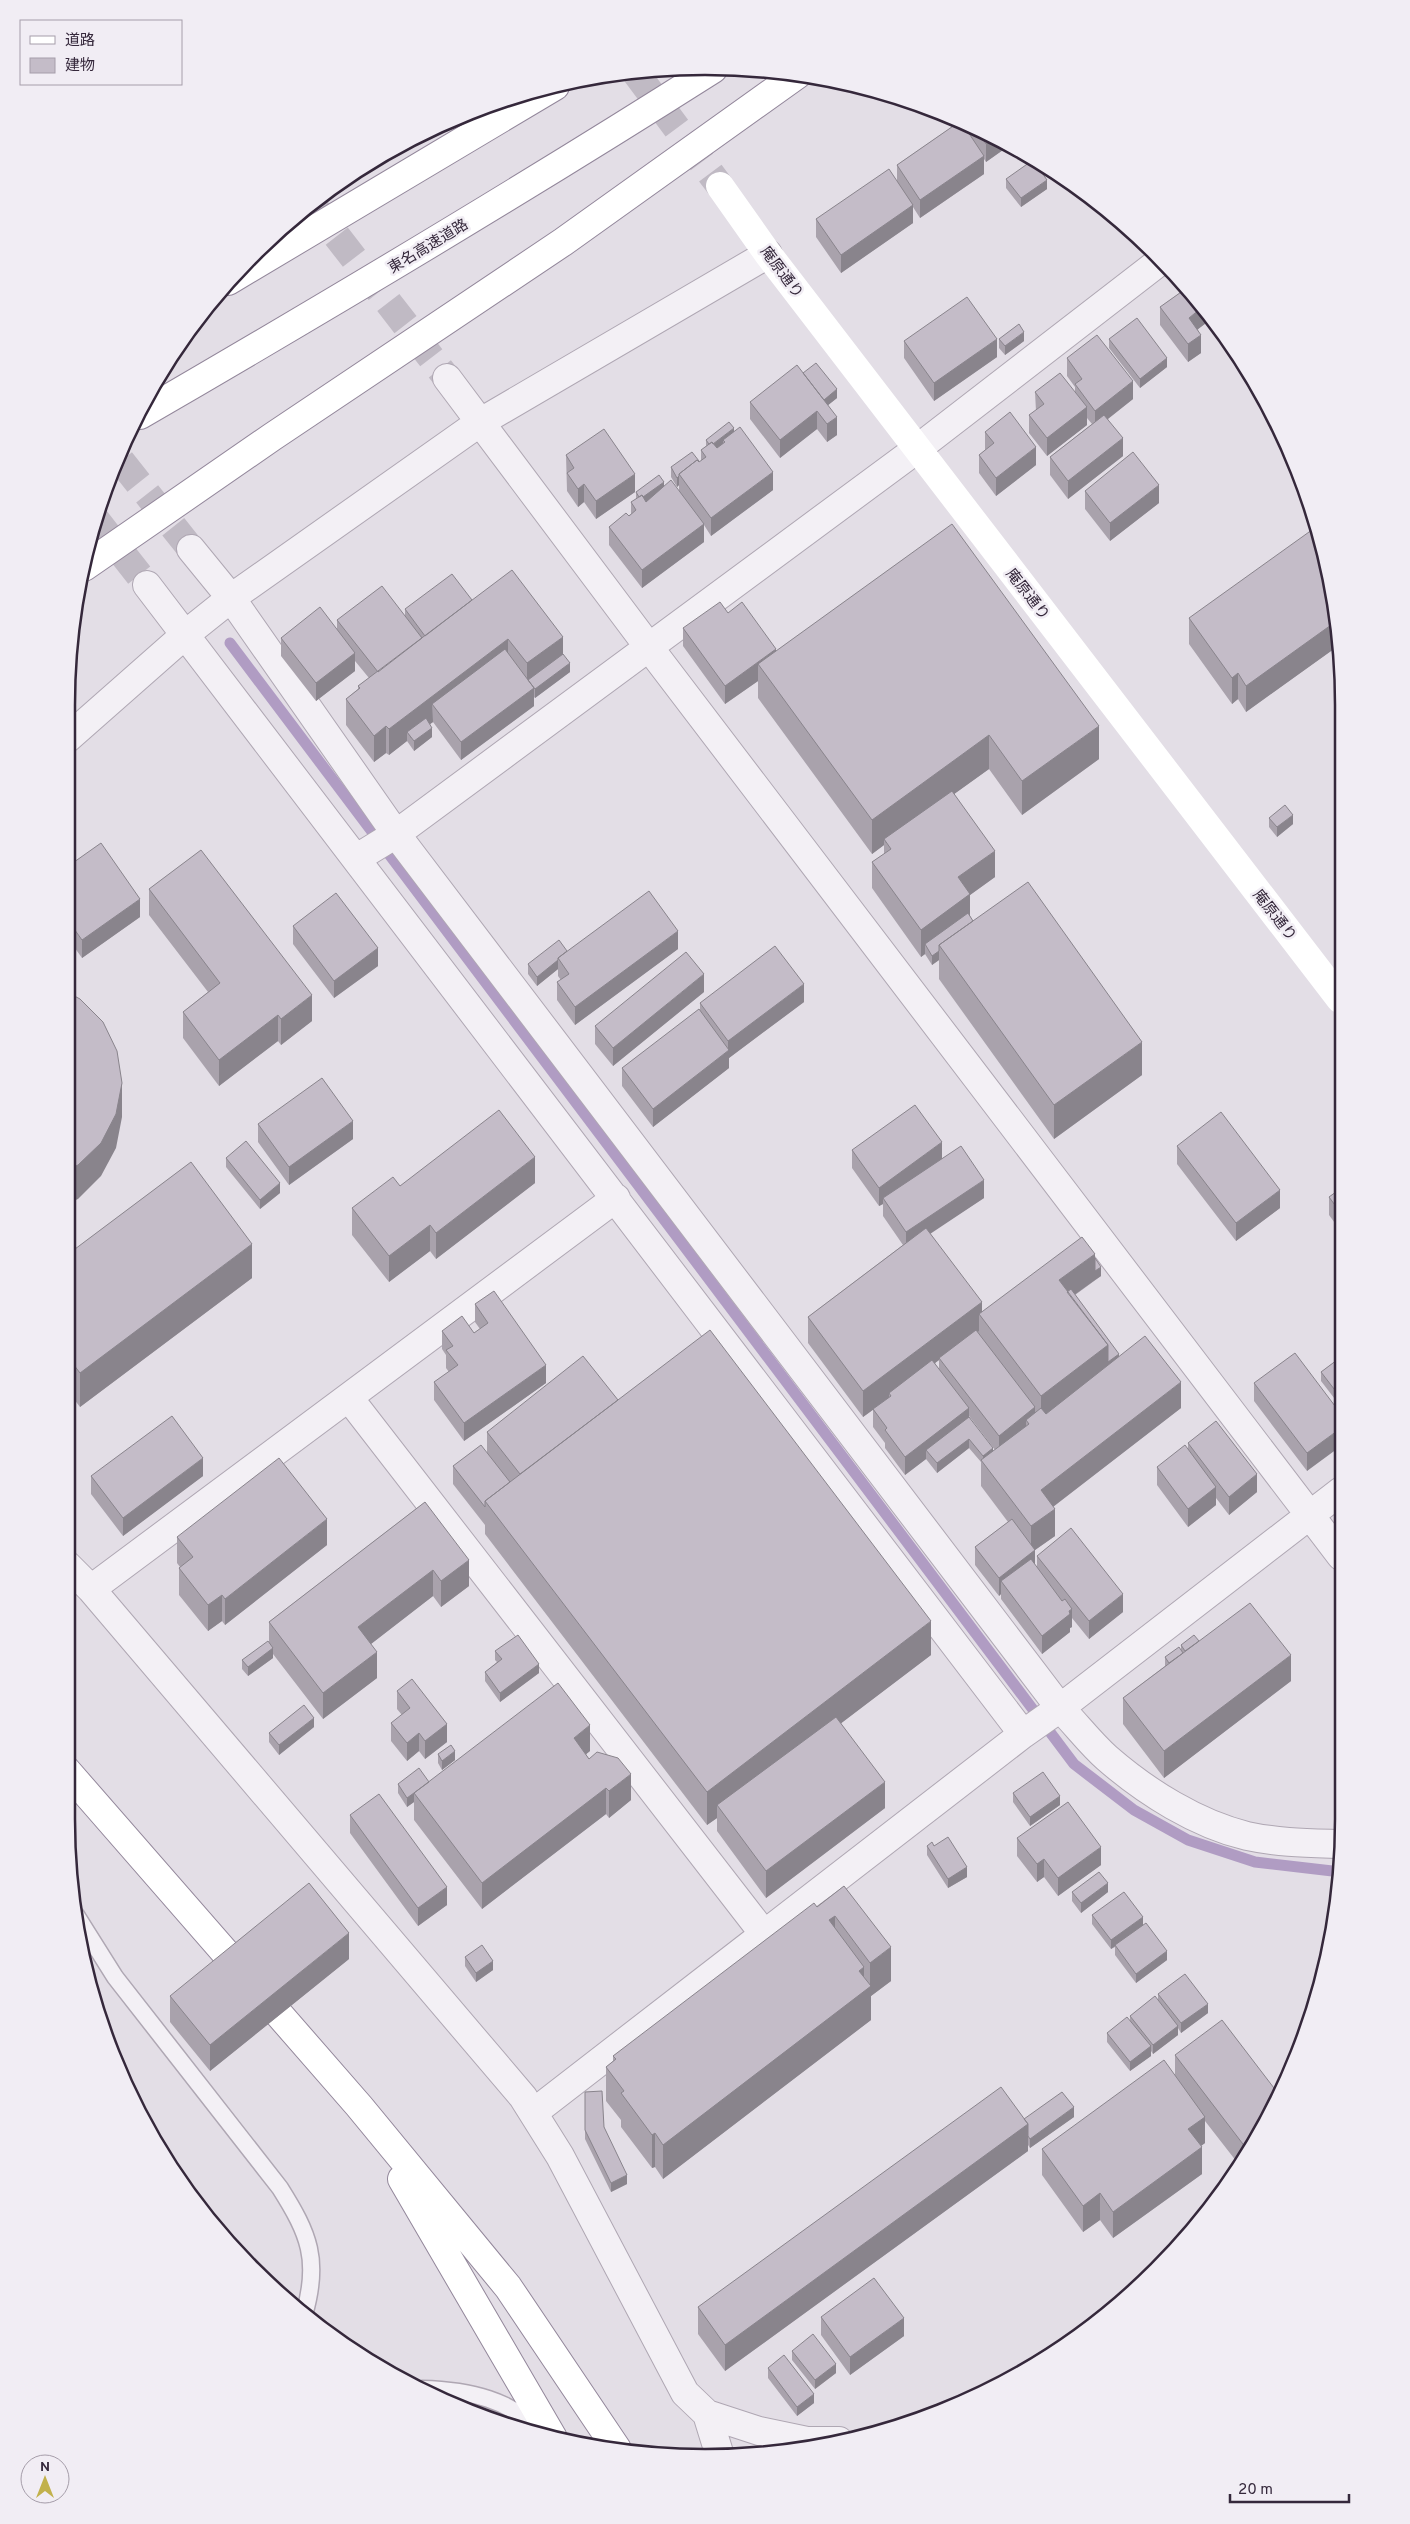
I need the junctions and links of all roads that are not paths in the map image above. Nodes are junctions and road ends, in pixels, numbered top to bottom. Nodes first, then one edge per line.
1 (704, 75) edge
2 (789, 80) edge
3 (534, 98) edge
4 (720, 186) tunnel mouth
5 (768, 254) junction
6 (256, 265) edge
7 (1155, 265) edge
8 (447, 378) tunnel mouth
9 (148, 410) edge
10 (479, 423) junction
11 (917, 449) junction
12 (191, 549) tunnel mouth
13 (92, 562) edge
14 (147, 585) tunnel mouth
15 (231, 598) junction
16 (186, 634) junction
17 (648, 646) junction
18 (75, 732) edge
19 (396, 834) junction
20 (357, 858) junction
21 (1335, 992) edge
22 (616, 1198) junction
23 (349, 1398) junction
24 (1335, 1496) edge
25 (1310, 1515) junction
26 (1335, 1548) edge
27 (75, 1573) edge
28 (92, 1589) junction
29 (1060, 1708) junction
30 (1023, 1734) junction
31 (75, 1780) edge
32 (1334, 1844) edge
33 (85, 1929) edge
34 (764, 1934) junction
35 (360, 2106) junction
36 (533, 2113) junction
37 (307, 2307) edge
38 (438, 2389) edge
39 (707, 2414) junction
40 (530, 2424) edge
41 (548, 2429) edge
42 (810, 2440) edge
43 (612, 2442) edge
44 (718, 2449) edge

1 - 9 main road, 東名高速道路
2 - 13 main road
3 - 6 main road
4 - 5 main road, 庵原通り
5 - 10 street
5 - 11 main road, 庵原通り
7 - 11 street
8 - 10 street
10 - 15 street
10 - 17 street
11 - 17 street
11 - 21 main road, 庵原通り
12 - 15 street
14 - 16 street
15 - 16 street
15 - 19 street
16 - 18 street
16 - 20 street
17 - 19 street
17 - 25 street
19 - 20 street
19 - 29 street
20 - 22 street
22 - 23 street
22 - 30 street
23 - 28 street
23 - 34 street
24 - 25 street
25 - 26 street
25 - 29 street
27 - 28 street
28 - 36 street
29 - 30 street
29 - 32 street
30 - 34 street
31 - 35 main road
33 - 37 lane
34 - 36 street
35 - 41 main road
35 - 43 main road
36 - 39 street
38 - 40 lane
39 - 42 street
39 - 44 street

